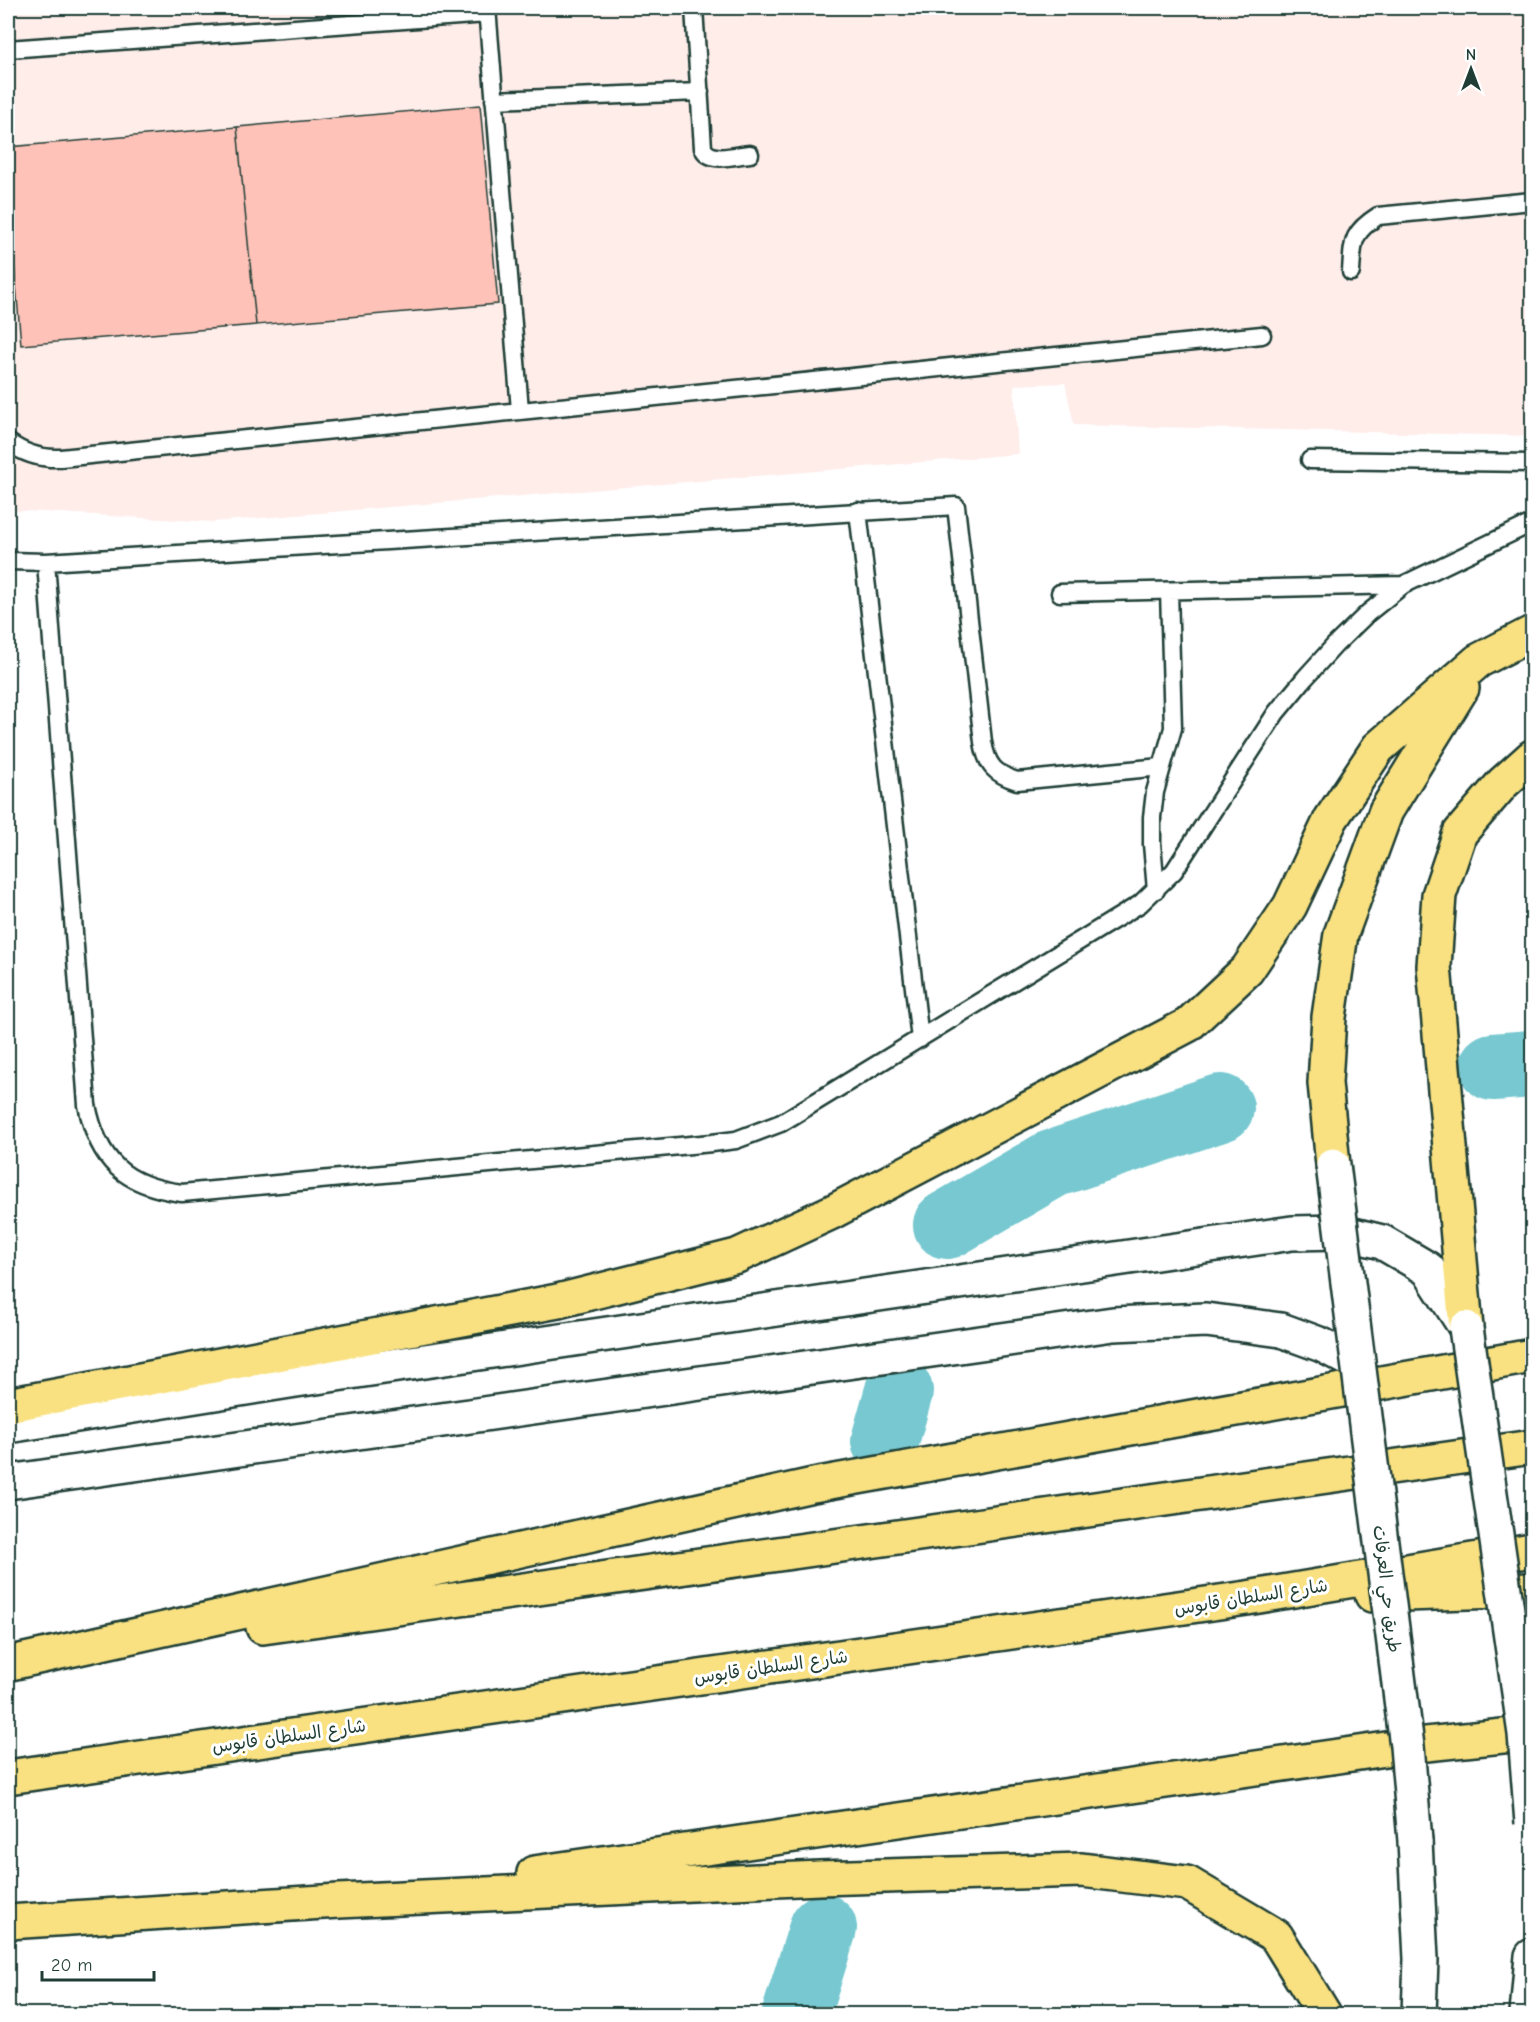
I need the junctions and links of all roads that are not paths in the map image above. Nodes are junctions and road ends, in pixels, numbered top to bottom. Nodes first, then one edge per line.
1 (694, 8) edge
2 (487, 11) edge
3 (8, 49) edge
4 (700, 92) junction
5 (494, 100) junction
6 (750, 154) dead end
7 (1533, 201) edge
8 (1351, 272) dead end
9 (1262, 335) dead end
10 (520, 410) junction
11 (8, 442) edge
12 (1310, 460) dead end
13 (1533, 463) edge
14 (858, 511) junction
15 (1533, 523) edge
16 (8, 561) edge
17 (46, 562) junction
18 (1403, 585) junction
19 (1169, 591) junction
20 (1060, 594) dead end
21 (1533, 633) edge
22 (1478, 661) junction
23 (1533, 757) edge
24 (1161, 767) junction
25 (1156, 890) junction
26 (920, 1039) junction
27 (1333, 1164) joint
28 (1341, 1232) junction
29 (1466, 1328) junction
30 (1533, 1356) edge
31 (1358, 1364) junction
32 (8, 1405) edge
33 (8, 1426) edge
34 (1533, 1447) edge
35 (8, 1482) edge
36 (1533, 1551) edge
37 (1533, 1590) edge
38 (1247, 1598) junction
39 (9, 1664) edge
40 (1529, 1734) edge
41 (1407, 1746) junction
42 (8, 1777) edge
43 (1533, 1823) edge
44 (339, 1901) junction
45 (8, 1922) edge
46 (1533, 1956) edge
47 (1324, 2014) edge
48 (1419, 2014) edge
49 (1527, 2014) edge

1 - 4 lane
2 - 3 lane
2 - 5 lane
4 - 5 lane
4 - 6 lane
5 - 10 lane
7 - 8 lane
9 - 10 lane
10 - 11 lane
12 - 13 lane
14 - 17 lane
14 - 24 lane
14 - 26 lane
15 - 18 lane
16 - 17 lane
17 - 26 lane
18 - 19 lane
18 - 25 lane
19 - 20 lane
19 - 24 lane
21 - 22 highway
22 - 27 highway
22 - 32 highway
23 - 29 highway
24 - 25 lane
25 - 26 lane
27 - 28 street, طريق حي العرفات, bridge
28 - 29 street
28 - 31 street, طريق حي العرفات, bridge
28 - 33 street
29 - 40 street, bridge
30 - 39 highway
31 - 35 street
31 - 41 street, طريق حي العرفات, bridge
34 - 39 highway
36 - 38 highway, شارع السلطان قابوس
37 - 38 highway
38 - 42 highway, شارع السلطان قابوس
40 - 41 highway
40 - 43 street, bridge
41 - 44 highway
41 - 48 street, طريق حي العرفات, bridge
44 - 45 highway
44 - 47 highway
46 - 49 street

